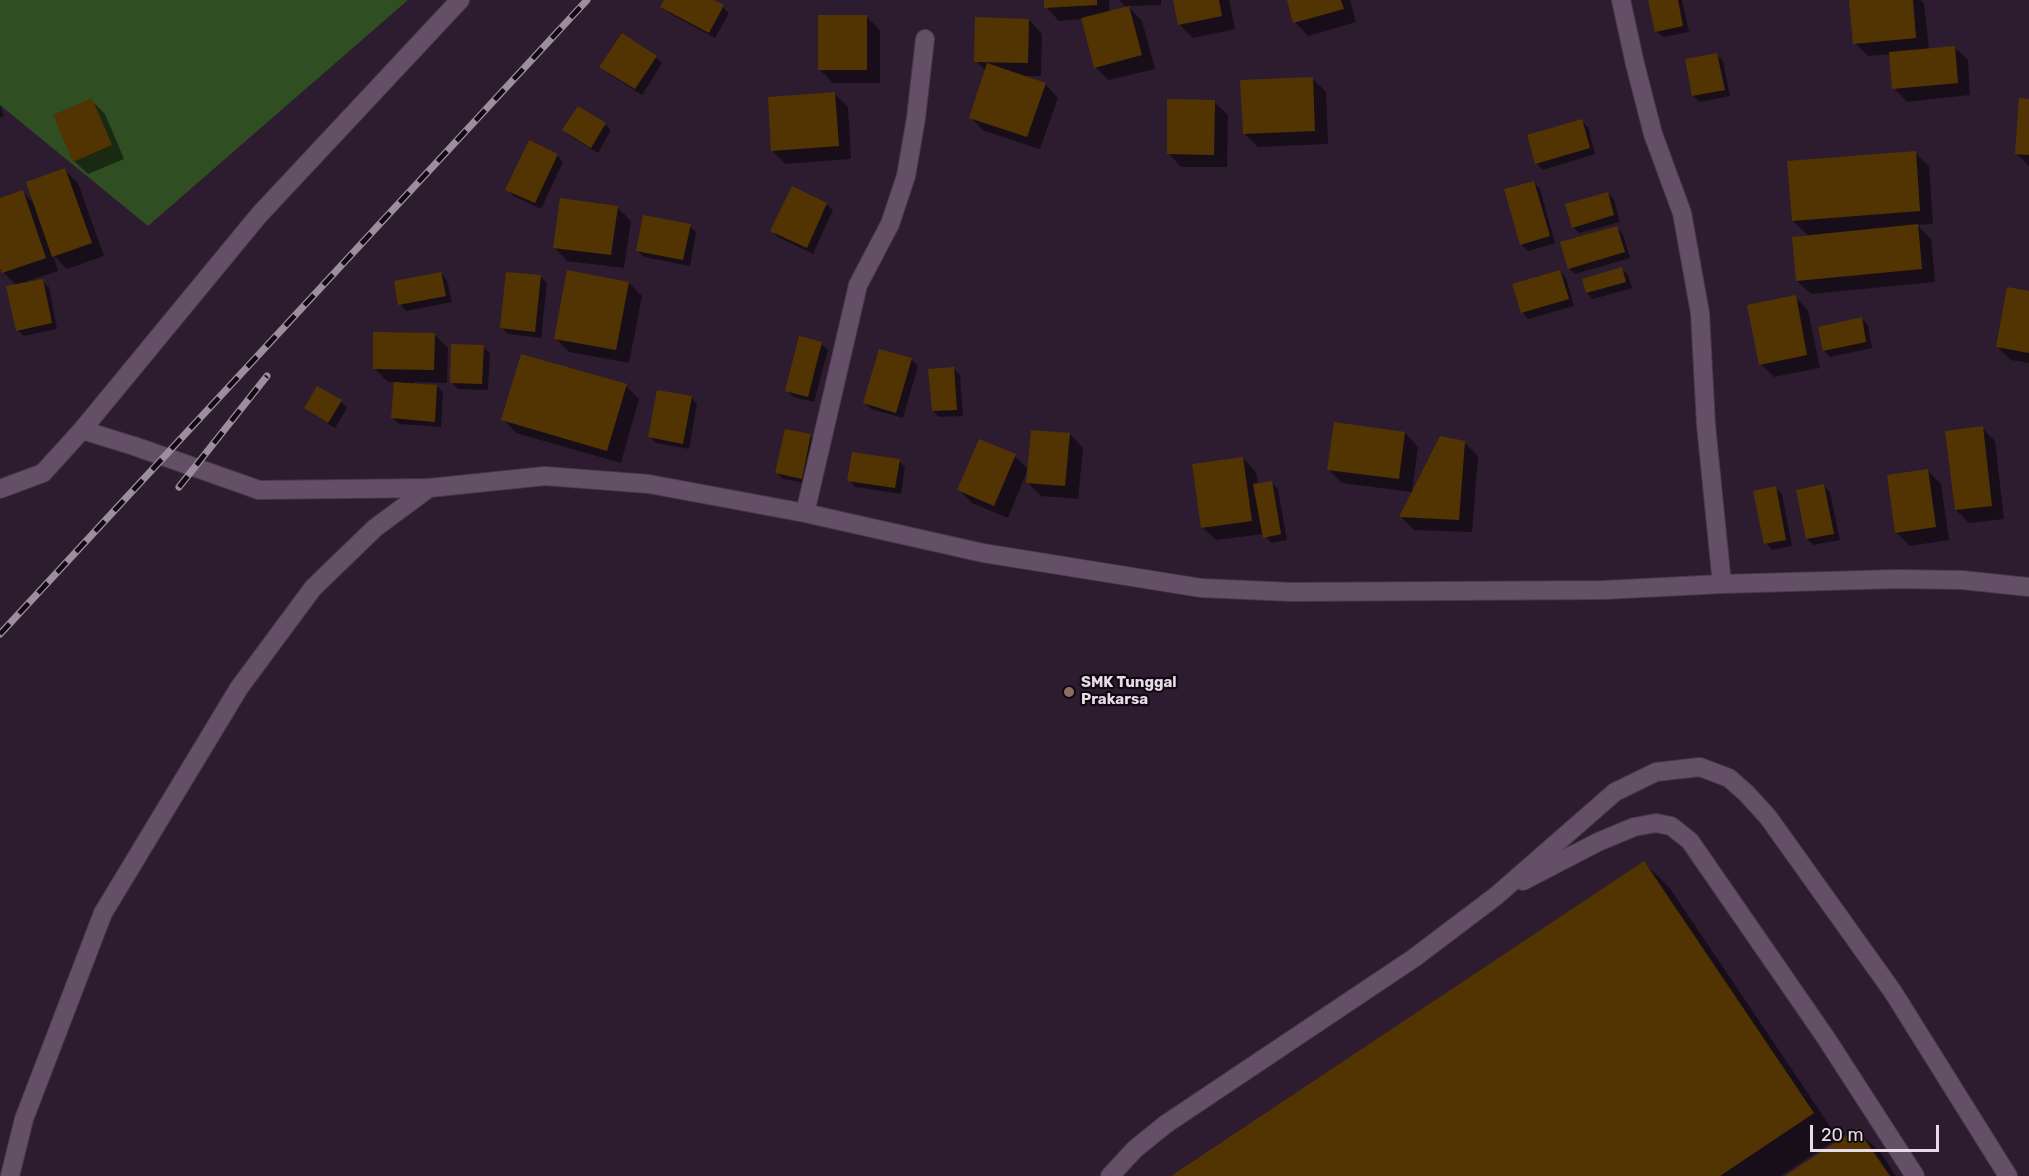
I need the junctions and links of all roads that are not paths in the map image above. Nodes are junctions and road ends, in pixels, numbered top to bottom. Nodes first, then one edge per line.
1 (460, 0) edge
2 (1621, 0) edge
3 (925, 39) dead end
4 (82, 430) junction
5 (429, 488) junction
6 (0, 489) edge
7 (805, 513) junction
8 (1722, 584) junction
9 (2029, 587) edge
10 (1496, 896) junction
11 (10, 1176) edge
12 (1110, 1176) edge
13 (1915, 1176) edge
14 (2008, 1176) edge

1 - 4 street
2 - 8 street
3 - 7 street
4 - 5 street
4 - 6 street
5 - 7 street
5 - 11 street
7 - 8 street
8 - 9 street
10 - 12 street
10 - 13 street
10 - 14 street

